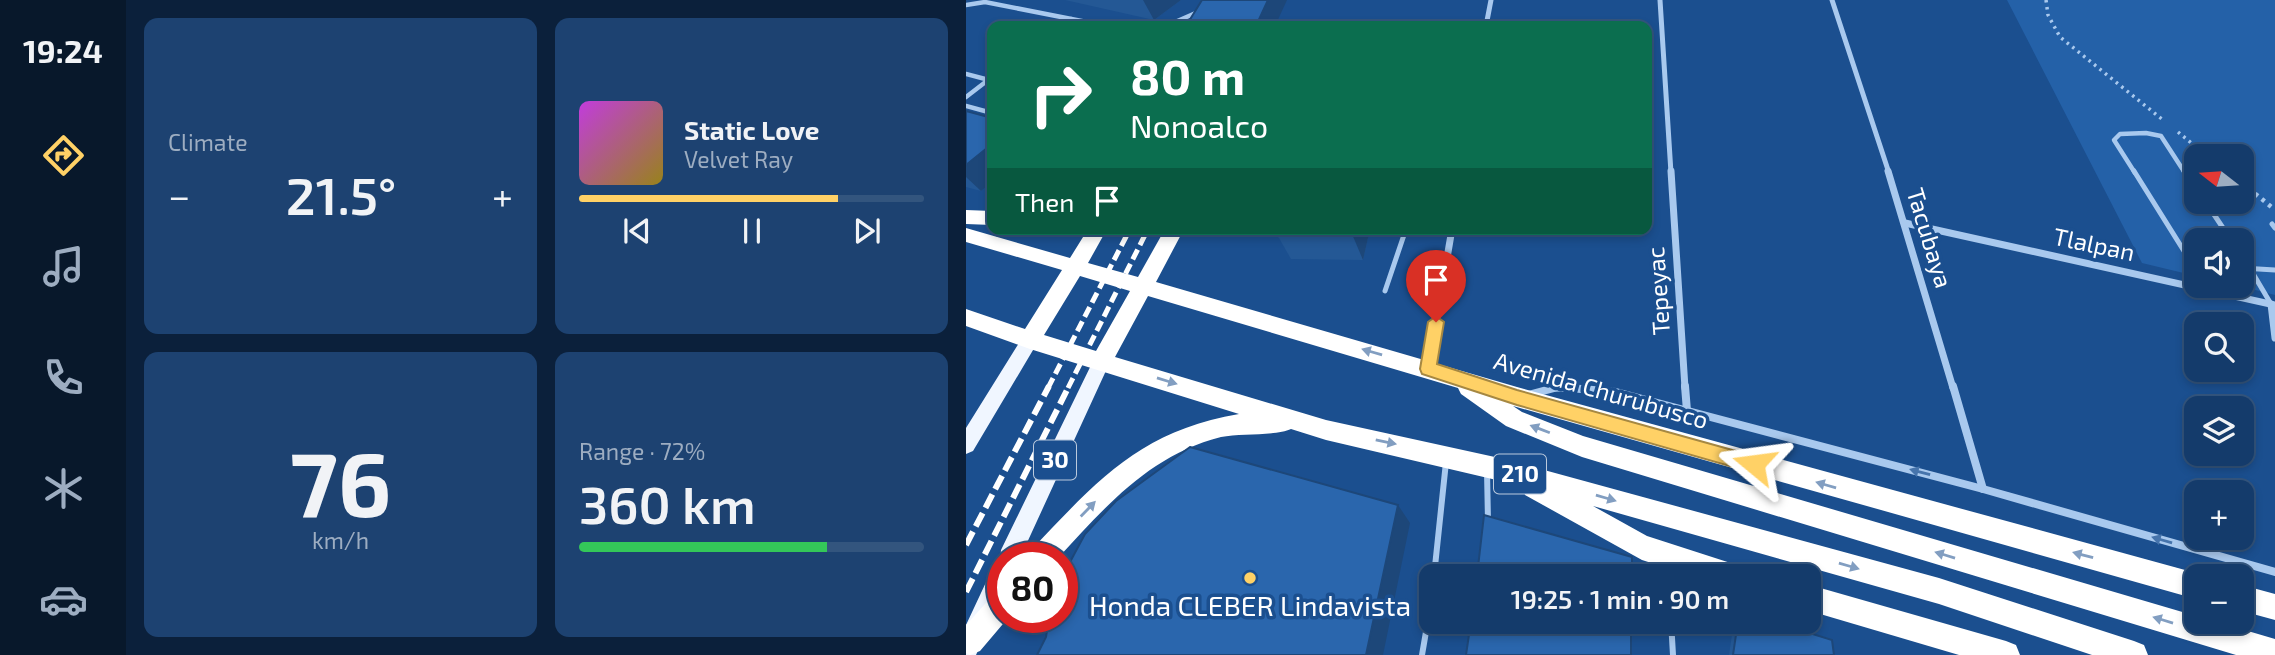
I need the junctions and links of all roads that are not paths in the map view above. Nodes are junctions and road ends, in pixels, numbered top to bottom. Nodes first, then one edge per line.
1 (1491, 0) edge
2 (1660, 0) edge
3 (1832, 0) edge
4 (966, 5) edge
5 (1202, 10) edge
6 (1070, 19) junction
7 (1067, 21) edge
8 (1081, 21) edge
9 (1177, 21) edge
10 (1487, 21) edge
11 (966, 74) edge
12 (987, 78) edge
13 (987, 82) edge
14 (966, 97) edge
15 (966, 106) edge
16 (987, 112) edge
17 (2184, 170) edge
18 (966, 217) edge
19 (987, 218) edge
20 (1905, 223) junction
21 (966, 235) edge
22 (1095, 235) edge
23 (1172, 235) edge
24 (1404, 235) edge
25 (1451, 235) edge
26 (2184, 251) edge
27 (1076, 267) junction
28 (2254, 268) edge
29 (2275, 270) edge
30 (2254, 273) edge
31 (1145, 286) junction
32 (1385, 291) dead end
33 (2273, 305) edge
34 (966, 317) edge
35 (2275, 338) edge
36 (1030, 340) junction
37 (1101, 362) junction
38 (1428, 369) junction
39 (1460, 379) junction
40 (1517, 397) junction
41 (1687, 411) junction
42 (1326, 430) junction
43 (966, 446) edge
44 (1447, 455) junction
45 (1496, 468) junction
46 (1983, 489) junction
47 (1487, 529) edge
48 (1017, 542) edge
49 (1057, 542) edge
50 (1435, 564) edge
51 (1664, 564) edge
52 (2275, 572) edge
53 (2184, 583) edge
54 (1821, 601) edge
55 (2254, 601) edge
56 (987, 605) edge
57 (2275, 607) edge
58 (987, 622) edge
59 (1426, 634) edge
60 (1672, 634) edge
61 (968, 645) edge
62 (2275, 653) edge
63 (1422, 655) edge
64 (1673, 655) edge
65 (2006, 655) edge
66 (2134, 655) edge

1 - 10 street
2 - 41 street, Tepeyac
3 - 20 street, Tacubaya
4 - 6 lane
5 - 9 lane
6 - 7 lane
6 - 8 lane
11 - 12 lane
13 - 14 lane
15 - 16 lane
17 - 26 lane
18 - 19 highway
20 - 33 street, Tlalpan
20 - 46 street, Tacubaya
21 - 27 highway, Avenida Churubusco
22 - 27 highway
23 - 31 highway, 30
24 - 32 lane
25 - 38 street
27 - 31 highway, Avenida Churubusco
27 - 36 highway
28 - 29 lane
30 - 33 lane
31 - 37 highway, 30
38 -> 31 highway, Avenida Churubusco
33 - 35 street
34 - 36 highway, 210
36 - 37 highway, 210
36 - 43 main road
37 -> 42 highway, 210
37 - 48 main road, 30
38 - 39 highway, Avenida Churubusco
39 - 40 highway, Avenida Churubusco
62 -> 39 highway
40 - 41 street
53 -> 40 highway, Avenida Churubusco
46 -> 41 street
42 -> 44 highway, 210
49 -> 42 highway
44 - 45 highway, 210
44 - 50 lane
45 - 47 lane
45 - 51 highway
45 -> 66 highway, 210
52 -> 46 street
54 - 65 highway
55 - 57 highway
56 - 61 main road
58 - 61 highway
59 - 63 lane
60 - 64 lane

